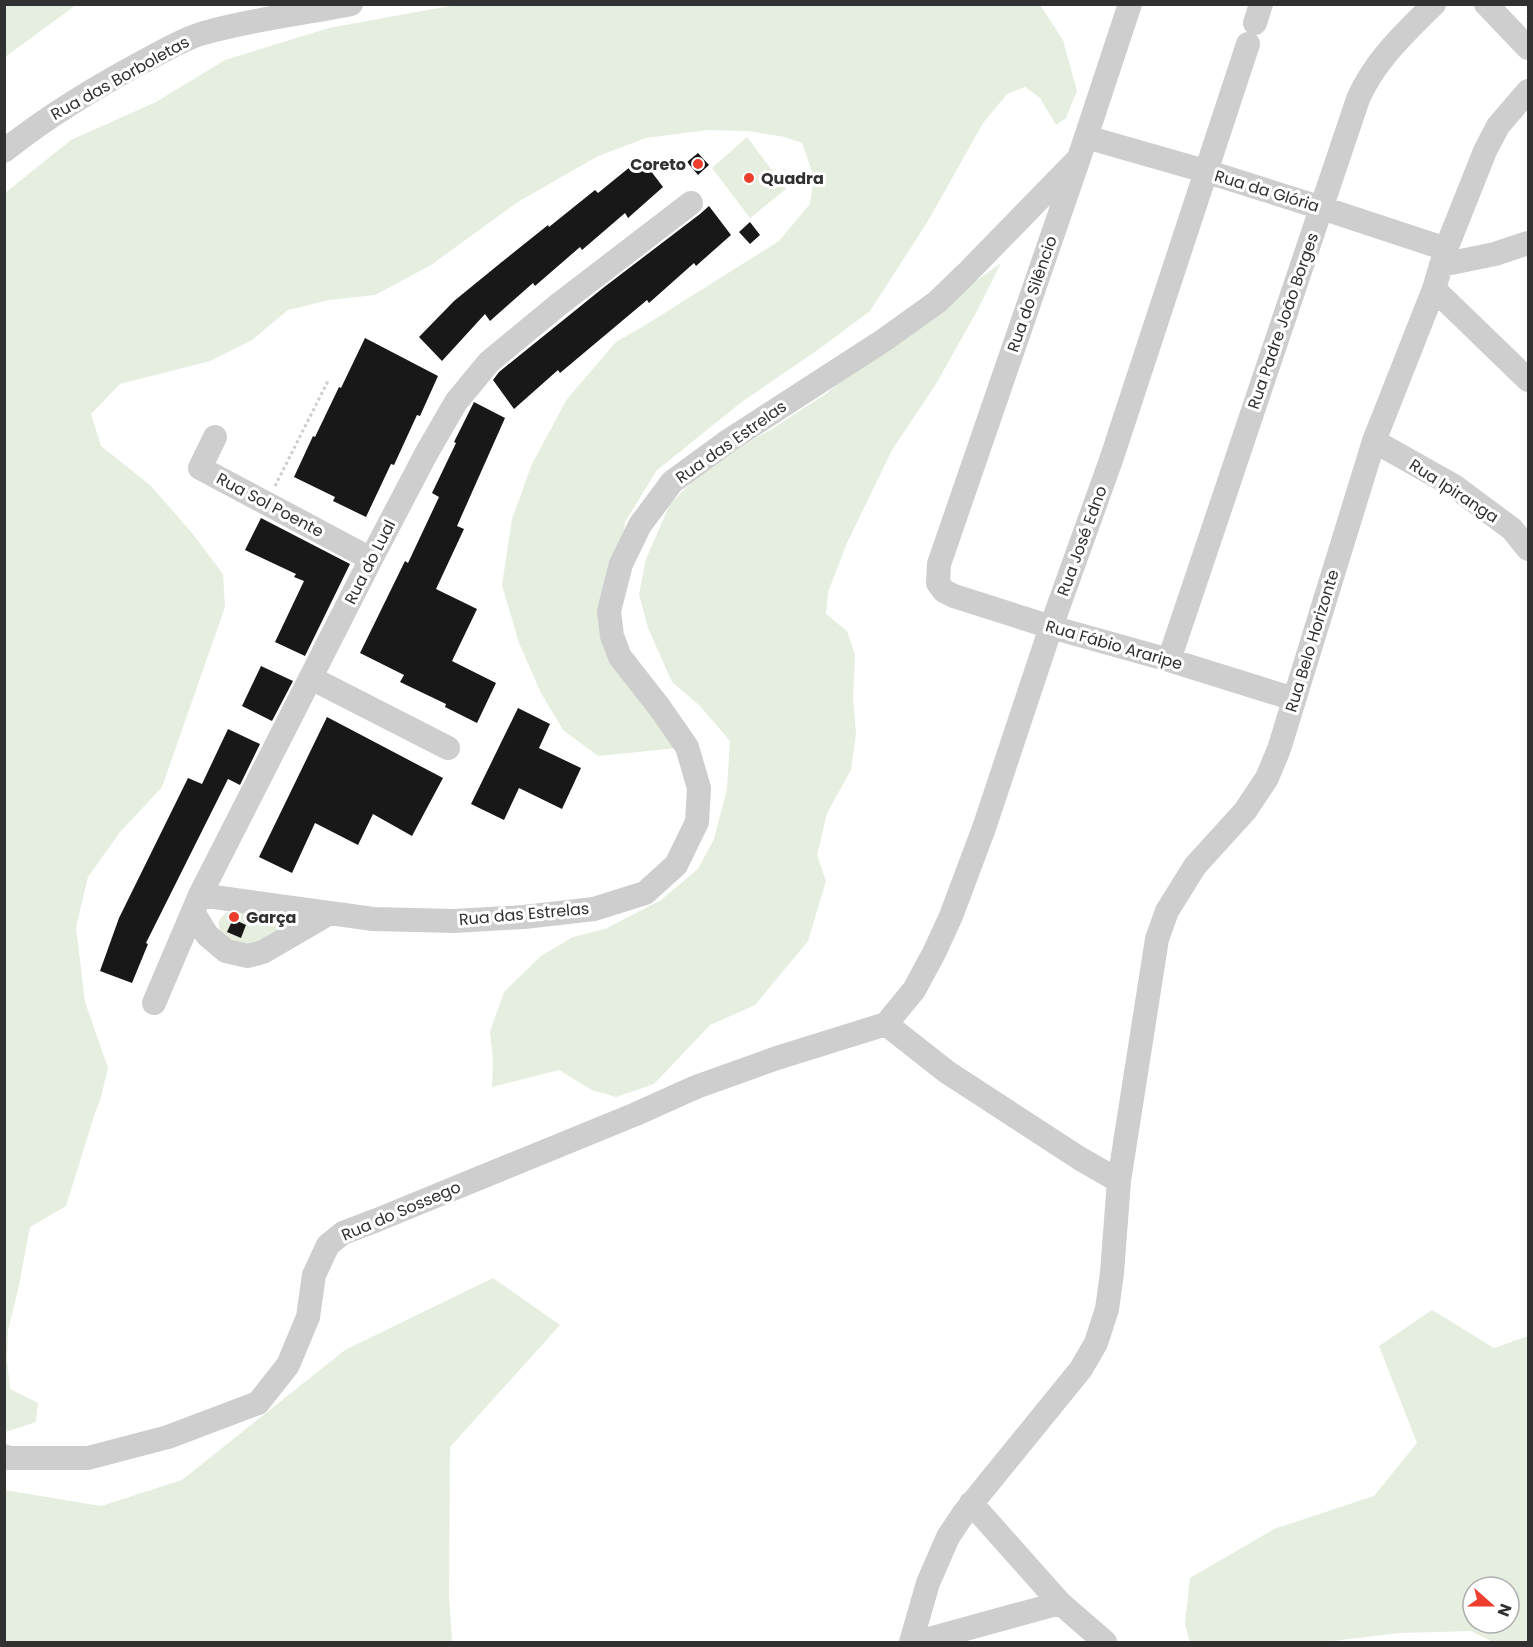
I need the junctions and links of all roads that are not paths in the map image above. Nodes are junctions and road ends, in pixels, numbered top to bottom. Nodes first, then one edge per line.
1 (351, 4) edge
2 (1130, 4) edge
3 (1434, 4) edge
4 (1486, 4) edge
5 (1255, 24) edge
6 (1528, 48) edge
7 (1528, 91) edge
8 (1083, 147) junction
9 (4, 151) edge
10 (1205, 171) junction
11 (691, 203) dead end
12 (1322, 208) junction
13 (1528, 243) edge
14 (1444, 257) junction
15 (1434, 289) junction
16 (1528, 380) edge
17 (215, 437) dead end
18 (1374, 441) junction
19 (1528, 549) edge
20 (371, 559) junction
21 (938, 583) joint
22 (1051, 627) junction
23 (1169, 660) junction
24 (311, 678) junction
25 (1294, 699) junction
26 (447, 748) dead end
27 (197, 904) junction
28 (330, 913) junction
29 (154, 1003) dead end
30 (885, 1024) junction
31 (1119, 1181) junction
32 (4, 1456) edge
33 (971, 1503) junction
34 (1060, 1603) junction
35 (911, 1642) edge
36 (918, 1642) edge
37 (1105, 1642) edge

1 - 9 street, Rua das Borboletas
2 - 8 street, Rua do Silêncio
3 - 12 street, Rua Padre João Borges
4 - 6 street
5 - 10 street, Rua José Edno
7 - 14 street, Rua Belo Horizonte
8 - 10 street, Rua da Glória
8 - 21 street, Rua do Silêncio
8 - 28 street, Rua das Estrelas
10 - 12 street, Rua da Glória
10 - 22 street, Rua José Edno
11 - 20 street, Rua do Lual
12 - 14 street, Rua da Glória
12 - 23 street, Rua Padre João Borges
13 - 14 street, Rua da Glória
14 - 15 street, Rua Belo Horizonte
15 - 16 street
15 - 18 street, Rua Belo Horizonte
17 - 20 street, Rua Sol Poente
18 - 19 street, Rua Ipiranga
18 - 25 street, Rua Belo Horizonte
20 - 24 street, Rua do Lual
21 - 22 street, Rua Fábio Araripe
22 - 23 street, Rua Fábio Araripe
22 - 30 street, Rua José Edno
23 - 25 street, Rua Fábio Araripe
24 - 26 street
24 - 27 street, Rua do Lual
25 - 31 street, Rua Belo Horizonte
27 - 28 street, Rua das Estrelas
27 - 28 street
27 - 29 street, Rua do Lual
30 - 31 street
30 - 32 street, Rua do Sossego
31 - 33 street, Rua Belo Horizonte
33 - 34 street
33 - 35 street, Rua Belo Horizonte
34 - 36 street
34 - 37 street

